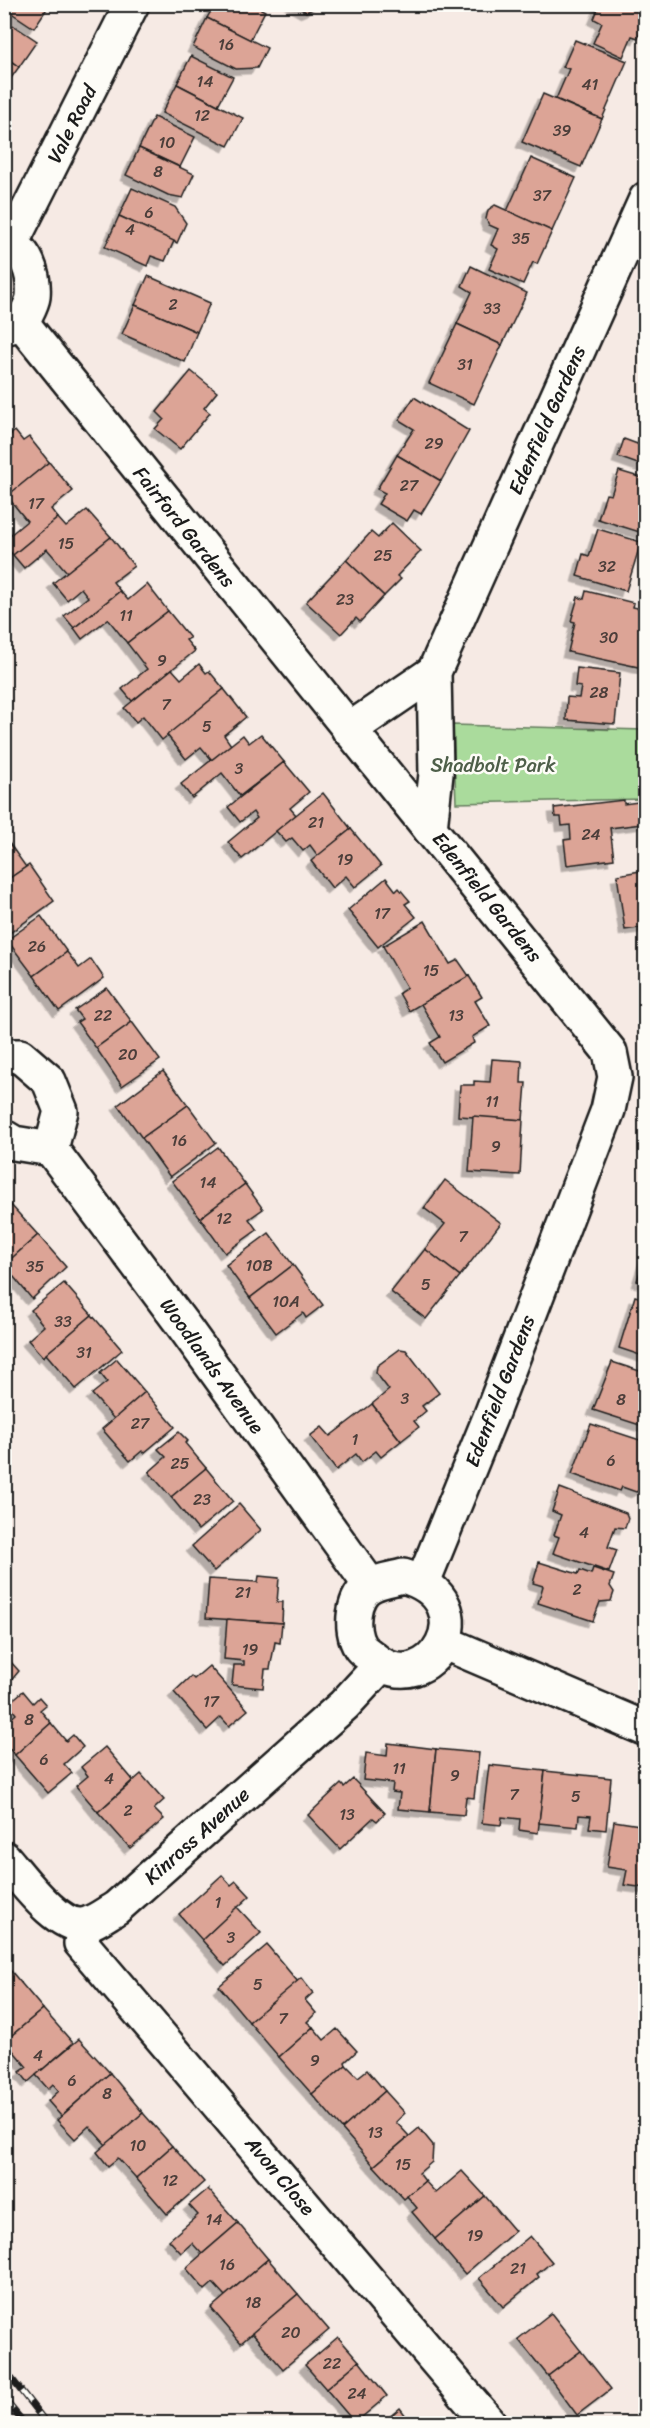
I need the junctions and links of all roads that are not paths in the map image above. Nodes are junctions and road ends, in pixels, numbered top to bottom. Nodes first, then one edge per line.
1 (132, 4) edge
2 (645, 199) edge
3 (8, 244) edge
4 (13, 325) edge
5 (434, 672) junction
6 (349, 730) junction
7 (430, 829) junction
8 (4, 1056) edge
9 (4, 1137) edge
10 (51, 1149) junction
11 (423, 1582) junction
12 (370, 1585) junction
13 (445, 1643) junction
14 (381, 1665) junction
15 (645, 1729) edge
16 (4, 1858) edge
17 (85, 1925) junction
18 (490, 2424) edge

1 - 3 street, Vale Road
2 - 5 street, Edenfield Gardens
3 - 4 street
4 - 6 street, Fairford Gardens
5 - 6 street
5 - 7 street, Edenfield Gardens
6 - 7 street, Fairford Gardens
7 - 11 street, Edenfield Gardens
8 - 10 street
9 - 10 street
10 - 12 street, Woodlands Avenue
11 - 12 street
11 - 13 street
12 - 14 street
13 - 14 street
13 - 15 street
14 - 17 street, Kinross Avenue
16 - 17 street
17 - 18 street, Avon Close

